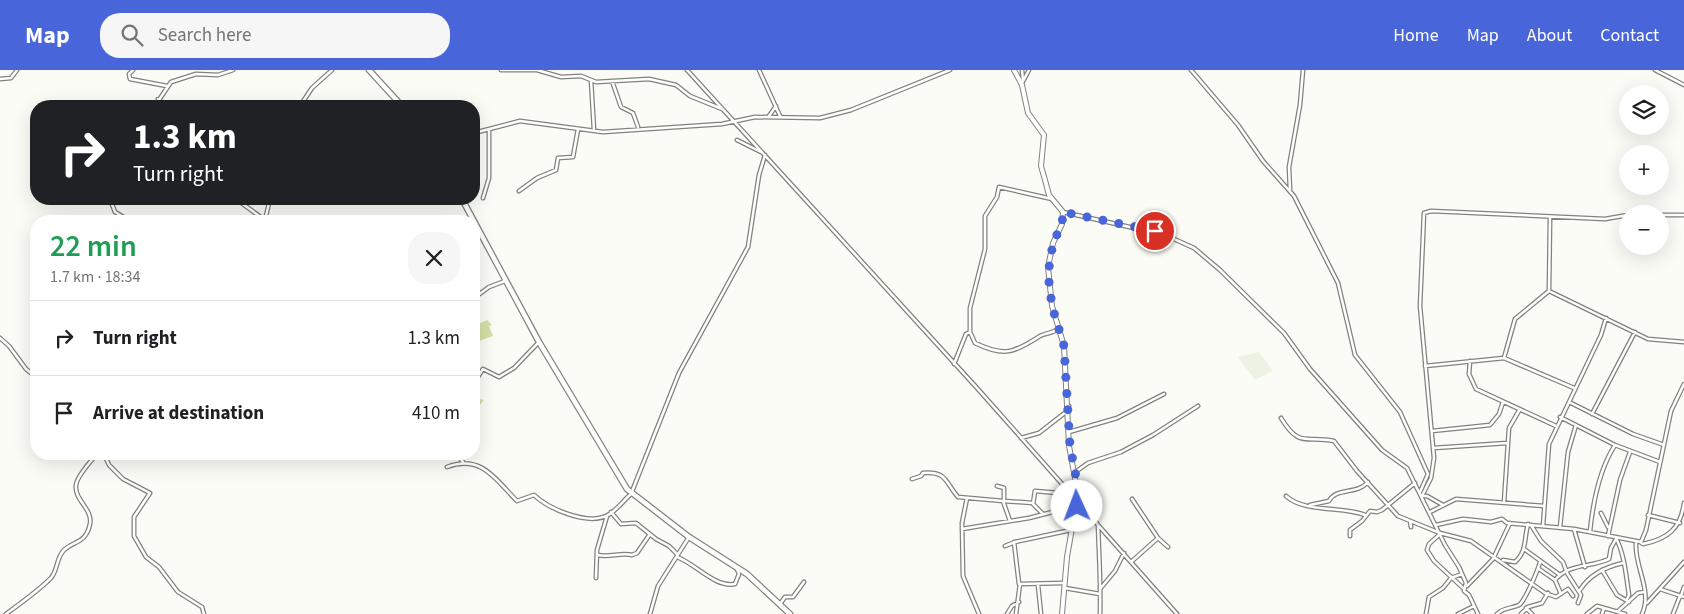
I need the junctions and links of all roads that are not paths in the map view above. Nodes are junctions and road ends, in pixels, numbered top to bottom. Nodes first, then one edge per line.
1 (17, 70) edge
2 (133, 70) edge
3 (233, 70) edge
4 (332, 70) edge
5 (369, 70) edge
6 (501, 70) edge
7 (536, 70) edge
8 (687, 70) edge
9 (759, 70) edge
10 (950, 70) edge
11 (1014, 70) edge
12 (1022, 70) edge
13 (1029, 70) edge
14 (1191, 70) edge
15 (1303, 70) edge
16 (1655, 70) edge
17 (0, 80) edge
18 (591, 80) junction
19 (612, 81) junction
20 (596, 82) junction
21 (1022, 82) junction
22 (167, 86) junction
23 (592, 86) junction
24 (1684, 86) edge
25 (158, 99) edge
26 (304, 100) edge
27 (396, 100) edge
28 (776, 106) junction
29 (723, 110) junction
30 (769, 116) junction
31 (780, 117) junction
32 (733, 121) junction
33 (578, 128) junction
34 (639, 128) junction
35 (489, 130) junction
36 (594, 130) junction
37 (480, 132) edge
38 (737, 140) dead end
39 (764, 154) junction
40 (1290, 190) junction
41 (519, 191) dead end
42 (483, 198) dead end
43 (1052, 199) junction
44 (112, 205) edge
45 (244, 205) edge
46 (1063, 212) junction
47 (120, 215) edge
48 (257, 215) edge
49 (1669, 215) edge
50 (1684, 215) edge
51 (1619, 217) edge
52 (1550, 218) junction
53 (480, 231) edge
54 (507, 280) junction
55 (1549, 291) junction
56 (480, 294) edge
57 (1606, 318) junction
58 (1059, 327) junction
59 (970, 332) junction
60 (1634, 332) junction
61 (0, 338) edge
62 (539, 342) junction
63 (1684, 342) edge
64 (1504, 358) junction
65 (1470, 361) junction
66 (954, 364) junction
67 (1425, 366) junction
68 (30, 372) edge
69 (480, 374) edge
70 (1684, 384) edge
71 (1574, 388) junction
72 (1164, 394) dead end
73 (1503, 402) junction
74 (1569, 402) junction
75 (1069, 406) junction
76 (1198, 406) dead end
77 (1520, 409) junction
78 (1592, 414) junction
79 (1560, 417) junction
80 (1281, 418) dead end
81 (1556, 426) junction
82 (1576, 426) junction
83 (1432, 431) junction
84 (1069, 432) junction
85 (1021, 438) junction
86 (1507, 443) junction
87 (1615, 445) junction
88 (1664, 445) junction
89 (1434, 448) junction
90 (1630, 452) junction
91 (91, 460) edge
92 (107, 460) edge
93 (457, 460) edge
94 (463, 462) joint
95 (1660, 462) junction
96 (457, 464) junction
97 (447, 468) dead end
98 (1074, 473) junction
99 (912, 479) dead end
100 (1368, 482) junction
101 (1415, 483) junction
102 (997, 486) dead end
103 (1056, 493) junction
104 (632, 494) junction
105 (1071, 494) junction
106 (1421, 494) junction
107 (1286, 496) dead end
108 (967, 498) junction
109 (1132, 499) dead end
110 (1078, 500) junction
111 (1004, 501) junction
112 (1504, 502) junction
113 (1032, 503) junction
114 (1684, 503) edge
115 (1389, 505) junction
116 (1443, 505) junction
117 (1077, 506) junction
118 (1309, 506) junction
119 (1544, 506) junction
120 (1059, 510) junction
121 (1430, 512) junction
122 (1601, 513) dead end
123 (609, 514) junction
124 (1043, 514) junction
125 (1365, 515) junction
126 (1648, 515) junction
127 (1010, 521) junction
128 (1410, 521) junction
129 (1682, 522) edge
130 (1510, 523) junction
131 (1098, 524) junction
132 (1436, 525) junction
133 (1530, 525) junction
134 (1543, 526) junction
135 (1411, 527) dead end
136 (1560, 527) junction
137 (962, 529) junction
138 (1072, 529) junction
139 (1574, 529) junction
140 (1609, 529) junction
141 (1590, 531) junction
142 (1440, 533) junction
143 (650, 534) junction
144 (1350, 536) dead end
145 (1608, 536) junction
146 (689, 537) junction
147 (1158, 538) junction
148 (1616, 538) junction
149 (1014, 542) junction
150 (1638, 542) junction
151 (1005, 546) dead end
152 (1168, 547) dead end
153 (1524, 549) junction
154 (1124, 553) junction
155 (598, 555) junction
156 (677, 556) junction
157 (1494, 556) junction
158 (1500, 560) junction
159 (1131, 562) junction
160 (1540, 562) junction
161 (1624, 562) junction
162 (1684, 562) edge
163 (1585, 567) junction
164 (736, 568) junction
165 (1539, 568) junction
166 (1602, 570) junction
167 (1566, 571) junction
168 (1462, 574) junction
169 (1560, 575) junction
170 (596, 578) dead end
171 (1451, 578) junction
172 (1554, 580) junction
173 (804, 582) dead end
174 (1066, 582) junction
175 (1530, 582) junction
176 (1020, 584) junction
177 (1038, 585) junction
178 (1465, 586) junction
179 (1684, 587) edge
180 (1065, 588) junction
181 (1100, 589) junction
182 (1660, 589) junction
183 (1580, 590) junction
184 (1645, 592) junction
185 (1548, 593) junction
186 (1100, 594) junction
187 (1561, 594) junction
188 (1573, 596) dead end
189 (1682, 596) edge
190 (1628, 601) junction
191 (1019, 602) junction
192 (1578, 603) dead end
193 (780, 604) junction
194 (1646, 605) junction
195 (1474, 606) junction
196 (1526, 608) junction
197 (1604, 608) junction
198 (1503, 609) junction
199 (1617, 612) junction
200 (6, 614) edge
201 (204, 614) edge
202 (650, 614) edge
203 (790, 614) edge
204 (978, 614) edge
205 (1007, 614) edge
206 (1016, 614) edge
207 (1041, 614) edge
208 (1062, 614) edge
209 (1100, 614) edge
210 (1177, 614) edge
211 (1426, 614) edge
212 (1458, 614) edge
213 (1478, 614) edge
214 (1497, 614) edge
215 (1506, 614) edge
216 (1521, 614) edge
217 (1532, 614) edge
218 (1587, 614) edge
219 (1602, 614) edge
220 (1625, 614) edge
221 (1642, 614) edge
222 (1674, 614) edge

1 - 17 street
2 - 22 street
3 - 22 street
4 - 26 street
5 - 27 main road
6 - 7 street
7 - 18 street
8 - 29 street
9 - 28 street
10 - 31 street
11 - 21 street
12 - 21 street
13 - 21 street
14 - 40 street
15 - 40 street
16 - 24 street
18 - 20 street
18 - 23 street
19 - 20 street
19 - 29 street
19 - 34 street
20 - 23 street
21 - 43 street
22 - 25 street
23 - 36 street
28 - 30 street
28 - 31 street
29 - 32 street
30 - 31 street
30 - 32 street
32 - 34 street
32 - 39 street
33 - 35 street
33 - 36 street
33 - 41 street
34 - 36 street
35 - 37 street
35 - 42 street
38 - 39 street
39 - 66 street
39 - 104 street
40 - 106 street
43 - 46 street
43 - 59 street
44 - 47 street
45 - 48 street
46 - 58 street
46 - 101 street
49 - 50 street
51 - 52 street
52 - 55 street
52 - 67 street
53 - 54 main road
54 - 56 street
54 - 62 main road
55 - 57 street
55 - 64 street
57 - 60 street
57 - 71 street
58 - 59 street
58 - 75 street
59 - 66 street
60 - 63 street
60 - 78 street
61 - 68 street
62 - 69 street
62 - 104 main road
64 - 65 street
64 - 71 street
65 - 67 street
65 - 73 street
66 - 85 street
67 - 83 street
70 - 88 street
71 - 74 street
72 - 84 street
73 - 77 street
73 - 83 street
74 - 78 street
74 - 79 street
75 - 84 street
75 - 85 street
76 - 98 street
77 - 81 street
77 - 86 street
78 - 88 street
79 - 81 street
79 - 82 street
80 - 100 street
81 - 119 street
82 - 87 street
82 - 136 street
83 - 89 street
84 - 98 street
85 - 105 street
86 - 89 street
86 - 112 street
87 - 90 street
87 - 141 street
88 - 95 street
89 - 106 street
90 - 95 street
90 - 140 street
91 - 200 street
92 - 201 street
93 - 96 street
94 - 96 street
94 - 123 street
95 - 126 street
96 - 97 street
98 - 110 street
99 - 108 street
100 - 115 street
100 - 118 street
101 - 106 street
101 - 115 street
102 - 111 street
103 - 105 street
103 - 113 street
103 - 120 street
104 - 123 street
104 - 146 main road
105 - 110 street
106 - 116 street
106 - 121 street
107 - 118 street
108 - 111 street
108 - 137 street
109 - 147 street
110 - 117 street
110 - 131 street
111 - 113 street
111 - 127 street
112 - 116 street
112 - 119 street
113 - 124 street
114 - 129 street
115 - 125 street
115 - 128 street
116 - 121 street
117 - 120 street
117 - 138 street
118 - 125 street
119 - 134 street
120 - 124 street
121 - 132 street
122 - 140 street
123 - 143 street
123 - 155 street
124 - 127 street
125 - 144 street
126 - 129 street
126 - 150 street
127 - 137 street
128 - 135 street
128 - 142 street
129 - 150 street
130 - 132 street
130 - 133 street
130 - 157 street
131 - 154 street
131 - 181 street
132 - 142 street
133 - 134 street
133 - 153 street
133 - 167 street
134 - 136 street
136 - 139 street
137 - 204 street
138 - 149 street
138 - 174 street
139 - 141 street
139 - 163 street
140 - 145 street
141 - 145 street
142 - 157 street
142 - 168 street
142 - 171 street
143 - 155 street
143 - 156 street
145 - 148 street
146 - 156 street
146 - 164 main road
147 - 152 street
147 - 159 street
148 - 150 street
148 - 161 street
148 - 163 street
149 - 151 street
149 - 176 street
150 - 184 street
153 - 158 street
153 - 160 street
154 - 159 street
154 - 181 street
155 - 170 street
156 - 164 street
156 - 202 street
157 - 158 street
157 - 178 street
158 - 175 street
159 - 210 street
160 - 165 street
160 - 169 street
161 - 166 street
161 - 190 street
162 - 182 street
163 - 167 street
164 - 193 main road
165 - 172 street
165 - 175 street
166 - 183 street
166 - 190 street
167 - 169 street
167 - 183 street
168 - 171 street
168 - 178 street
169 - 172 street
171 - 178 street
171 - 211 street
172 - 187 street
173 - 193 street
174 - 177 street
174 - 180 street
175 - 185 street
175 - 198 street
176 - 177 street
176 - 191 street
177 - 207 street
178 - 195 street
179 - 189 street
180 - 186 street
180 - 208 street
181 - 186 street
182 - 189 street
182 - 194 street
183 - 192 street
184 - 190 street
184 - 194 street
185 - 187 street
185 - 196 street
186 - 209 street
187 - 188 street
189 - 222 street
190 - 199 street
191 - 205 street
191 - 206 street
193 - 203 main road
194 - 221 street
195 - 212 street
195 - 213 street
196 - 216 street
196 - 217 street
197 - 199 street
197 - 218 street
197 - 219 street
198 - 214 street
198 - 215 street
199 - 220 street

